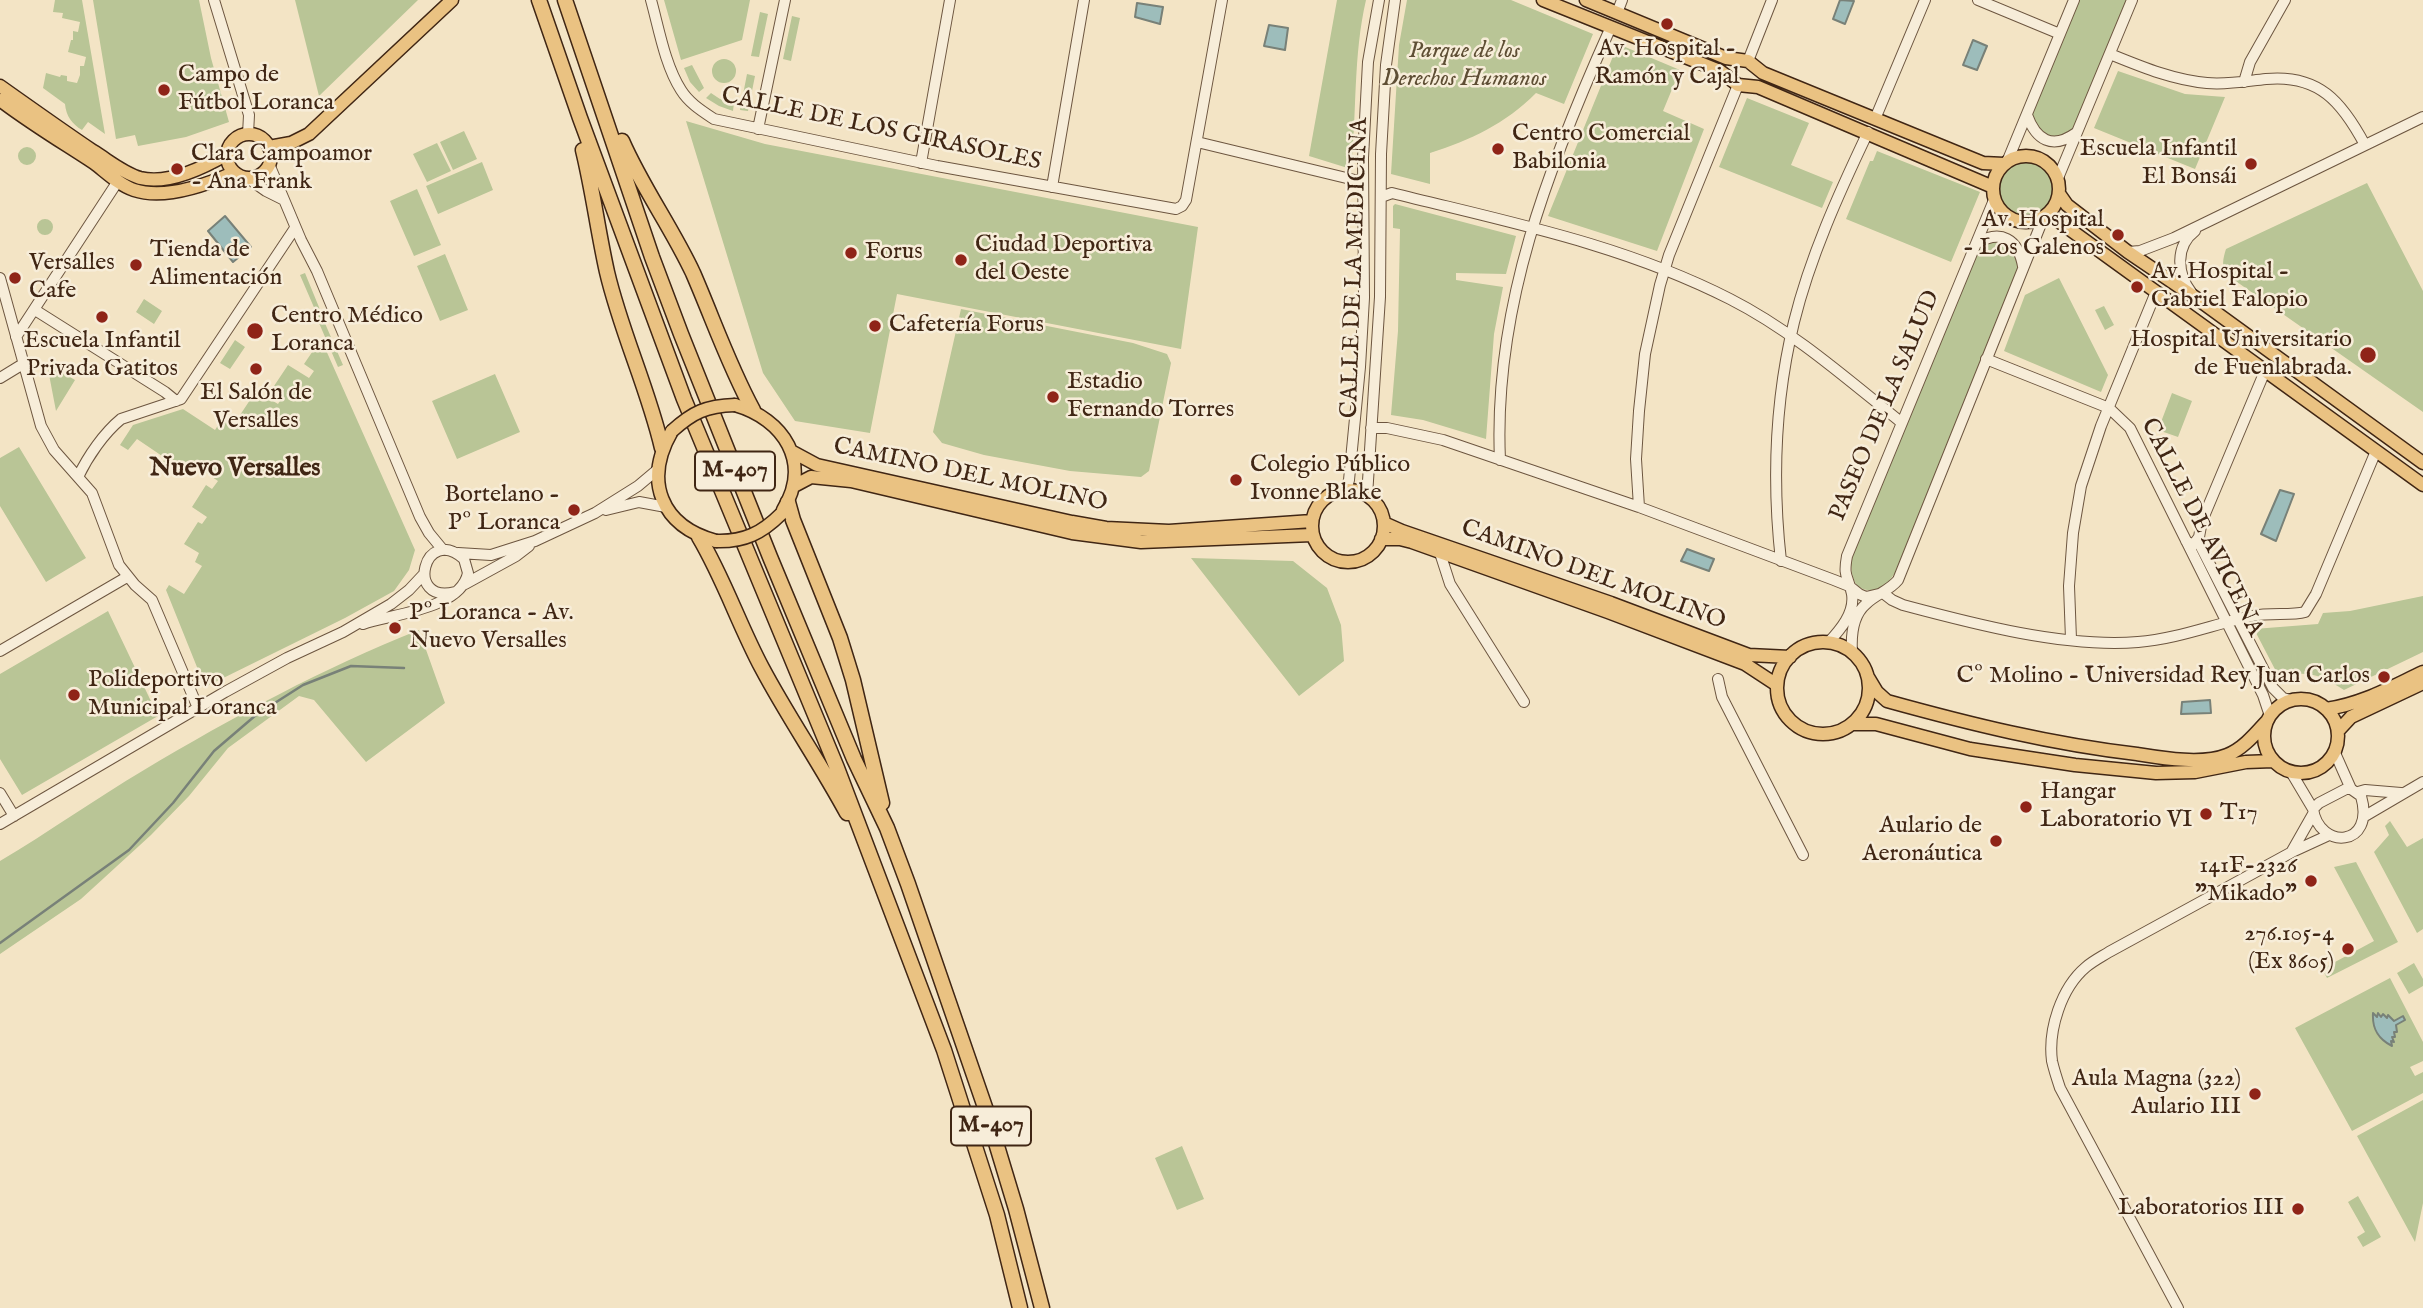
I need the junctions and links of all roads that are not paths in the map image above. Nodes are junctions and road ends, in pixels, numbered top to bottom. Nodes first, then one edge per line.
1 (215, 0) edge
2 (452, 0) edge
3 (539, 0) edge
4 (565, 0) edge
5 (651, 0) edge
6 (785, 0) edge
7 (950, 0) edge
8 (1084, 0) edge
9 (1222, 0) edge
10 (1379, 0) edge
11 (1395, 0) edge
12 (1543, 0) edge
13 (1586, 0) edge
14 (1622, 0) edge
15 (1772, 0) edge
16 (1925, 0) edge
17 (1978, 0) edge
18 (2074, 0) edge
19 (2132, 0) edge
20 (2285, 0) edge
21 (1617, 13) junction
22 (1611, 29) junction
23 (2060, 34) junction
24 (2110, 54) junction
25 (1747, 63) junction
26 (1738, 82) junction
27 (2244, 82) junction
28 (0, 86) edge
29 (0, 100) edge
30 (602, 107) junction
31 (2027, 115) junction
32 (2423, 117) edge
33 (580, 118) junction
34 (1875, 119) junction
35 (758, 129) junction
36 (1868, 132) junction
37 (2078, 132) junction
38 (248, 134) junction
39 (1197, 142) junction
40 (2365, 145) junction
41 (269, 147) junction
42 (227, 154) junction
43 (921, 163) junction
44 (2005, 163) junction
45 (270, 164) junction
46 (233, 173) junction
47 (2058, 178) junction
48 (249, 179) junction
49 (118, 181) junction
50 (1363, 183) junction
51 (1052, 187) junction
52 (1993, 193) junction
53 (2060, 195) junction
54 (1381, 197) junction
55 (282, 199) junction
56 (2044, 218) junction
57 (2208, 222) junction
58 (295, 228) junction
59 (1531, 229) junction
60 (1977, 243) junction
61 (2128, 252) junction
62 (2023, 266) junction
63 (1665, 269) junction
64 (0, 278) edge
65 (2156, 292) junction
66 (2196, 298) junction
67 (35, 310) junction
68 (1791, 336) junction
69 (16, 337) junction
70 (1986, 359) junction
71 (23, 364) junction
72 (2265, 371) junction
73 (0, 378) edge
74 (176, 401) junction
75 (2109, 408) junction
76 (753, 410) junction
77 (1902, 423) junction
78 (1371, 428) junction
79 (662, 448) junction
80 (791, 451) junction
81 (2376, 451) junction
82 (1500, 460) junction
83 (2423, 463) edge
84 (657, 470) junction
85 (78, 477) junction
86 (2423, 485) edge
87 (793, 486) junction
88 (1346, 490) junction
89 (1367, 496) junction
90 (666, 507) junction
91 (785, 508) junction
92 (1639, 508) junction
93 (595, 513) junction
94 (1384, 523) junction
95 (1312, 528) junction
96 (699, 537) junction
97 (2199, 537) junction
98 (1381, 539) junction
99 (535, 541) junction
100 (2185, 541) junction
101 (443, 550) junction
102 (458, 553) junction
103 (1440, 553) junction
104 (1781, 561) junction
105 (424, 573) junction
106 (127, 577) junction
107 (465, 584) junction
108 (1849, 586) junction
109 (455, 592) junction
110 (1883, 593) junction
111 (2237, 620) junction
112 (2225, 622) junction
113 (343, 632) junction
114 (2071, 639) junction
115 (1828, 643) junction
116 (0, 651) edge
117 (1852, 652) junction
118 (1790, 657) junction
119 (2423, 672) edge
120 (1868, 677) junction
121 (1718, 679) dead end
122 (2423, 684) edge
123 (1777, 685) junction
124 (2291, 701) junction
125 (1524, 702) dead end
126 (198, 708) junction
127 (2326, 709) junction
128 (2269, 718) junction
129 (1853, 724) junction
130 (2338, 731) junction
131 (2335, 753) junction
132 (2273, 761) junction
133 (2291, 772) junction
134 (2423, 782) edge
135 (2355, 790) junction
136 (0, 793) edge
137 (2401, 793) junction
138 (2313, 812) junction
139 (14, 816) junction
140 (2365, 816) junction
141 (0, 824) edge
142 (887, 828) junction
143 (2329, 835) junction
144 (864, 836) junction
145 (2292, 852) junction
146 (1803, 855) dead end
147 (1020, 1308) edge
148 (1042, 1308) edge
149 (2178, 1308) edge

1 - 38 street
2 - 41 main road
3 - 33 highway, M-407
4 - 30 highway, M-407
5 - 35 street, CALLE DE LOS GIRASOLES
6 - 35 street
7 - 43 street
8 - 51 street
9 - 39 street
10 - 50 street
11 - 54 street, CALLE DE LA MEDICINA
12 - 22 main road
13 - 21 main road
14 - 21 street
15 - 25 street
16 - 34 street
17 - 23 street
18 - 23 street
19 - 24 street
20 - 27 street
21 - 25 main road
22 - 26 main road
22 - 59 street
23 - 31 street
24 - 27 street
24 - 37 street
25 - 26 main road
25 - 26 main road
25 - 34 main road
26 - 36 main road
26 - 63 street
27 - 40 street
28 - 42 main road
29 - 49 main road
30 - 76 highway
30 - 142 highway, M-407
31 - 37 street
31 - 44 street
32 - 40 street
33 - 79 highway
33 - 144 highway, M-407
34 - 44 main road
35 - 43 street, CALLE DE LOS GIRASOLES
36 - 52 main road
36 - 68 street
37 - 47 street
38 - 41 main road
38 - 42 main road
39 - 50 street
39 - 51 street, CALLE DE LOS GIRASOLES
40 - 57 street
41 - 45 main road
42 - 46 main road
43 - 51 street, CALLE DE LOS GIRASOLES
44 - 47 main road
44 - 52 main road
45 - 48 main road
45 - 55 street
46 - 48 main road
46 - 49 main road
47 - 53 main road
48 - 55 street
49 - 67 street
50 - 88 street
52 - 56 main road
52 - 60 street, PASEO DE LA SALUD
53 - 56 main road
53 - 61 main road
54 - 59 street
54 - 78 street, CALLE DE LA MEDICINA
55 - 58 street
56 - 62 street
56 - 65 main road
57 - 61 street
57 - 66 street
58 - 74 street
58 - 101 street
59 - 63 street
59 - 82 street
60 - 62 street
60 - 77 street, PASEO DE LA SALUD
61 - 66 main road
62 - 70 street
63 - 68 street
63 - 92 street
64 - 69 street
65 - 72 main road
65 - 75 street
66 - 83 main road
67 - 69 street
67 - 74 street
68 - 77 street
68 - 104 street
69 - 71 street
70 - 75 street, CALLE DE AVICENA
70 - 110 street
71 - 73 street
71 - 85 street
72 - 81 main road
72 - 97 street
74 - 85 street
75 - 100 street, CALLE DE AVICENA
75 - 114 street
76 - 79 main road, bridge
76 - 80 main road
77 - 108 street, PASEO DE LA SALUD
78 - 82 street
78 - 89 street, CALLE DE LA MEDICINA
79 - 84 main road
80 - 87 main road
80 - 95 main road, CAMINO DEL MOLINO
81 - 86 main road
81 - 111 street
82 - 92 street
84 - 90 main road
84 - 93 street
85 - 106 street
87 - 91 main road
87 - 95 main road, CAMINO DEL MOLINO
88 - 89 main road
88 - 95 main road
89 - 94 main road
90 - 93 street
90 - 96 main road
91 - 96 main road, bridge
91 - 142 highway
92 - 104 street
93 - 99 street
94 - 98 main road
94 - 118 main road, CAMINO DEL MOLINO
95 - 98 main road
96 - 144 highway
97 - 100 street
97 - 111 street
98 - 103 main road, CAMINO DEL MOLINO
99 - 102 street
99 - 107 street
100 - 112 street, CALLE DE AVICENA
101 - 102 street
101 - 105 street
102 - 107 street
103 - 123 main road, CAMINO DEL MOLINO
103 - 125 street, CAMINO DEL MOLINO
104 - 108 street
105 - 109 street
105 - 113 street
106 - 116 street
106 - 126 street
107 - 109 street
108 - 110 street
108 - 115 street, PASEO DE LA SALUD
109 - 113 street
110 - 114 street
110 - 117 street
111 - 112 street
111 - 124 street
112 - 114 street
112 - 128 street, CALLE DE AVICENA
113 - 126 street
115 - 117 main road
115 - 118 main road
117 - 120 main road
118 - 123 main road
119 - 127 main road
120 - 128 main road
120 - 129 main road
121 - 146 street
122 - 130 main road
123 - 129 main road
124 - 127 main road
124 - 128 main road
126 - 139 street
127 - 130 main road
128 - 132 main road
129 - 132 main road
130 - 131 main road
131 - 133 main road
131 - 135 street
132 - 133 main road
133 - 138 street
134 - 137 street
135 - 137 street
135 - 138 street
135 - 140 street
136 - 139 street
137 - 140 street
138 - 143 street
138 - 145 street
139 - 141 street
140 - 143 street
142 - 148 highway, M-407
143 - 145 street
144 - 147 highway, M-407
145 - 149 street

